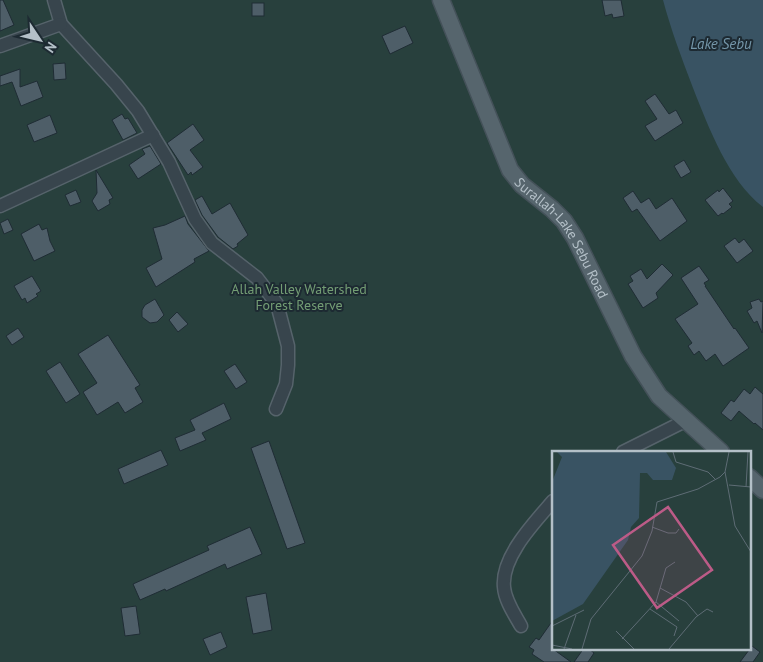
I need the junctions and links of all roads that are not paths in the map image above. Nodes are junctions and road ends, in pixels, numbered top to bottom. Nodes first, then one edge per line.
1 (54, 0) edge
2 (441, 0) edge
3 (61, 24) junction
4 (0, 46) edge
5 (153, 135) junction
6 (0, 206) edge
7 (276, 409) dead end
8 (685, 421) junction
9 (625, 451) edge
10 (720, 451) edge
11 (750, 478) edge
12 (763, 490) edge
13 (552, 502) edge
14 (521, 626) dead end

1 - 3 street
2 - 8 main road, Surallah-Lake Sebu Road
3 - 4 street
3 - 5 street
5 - 6 street
5 - 7 street
8 - 9 street
8 - 10 main road, Surallah-Lake Sebu Road
11 - 12 main road
13 - 14 street

